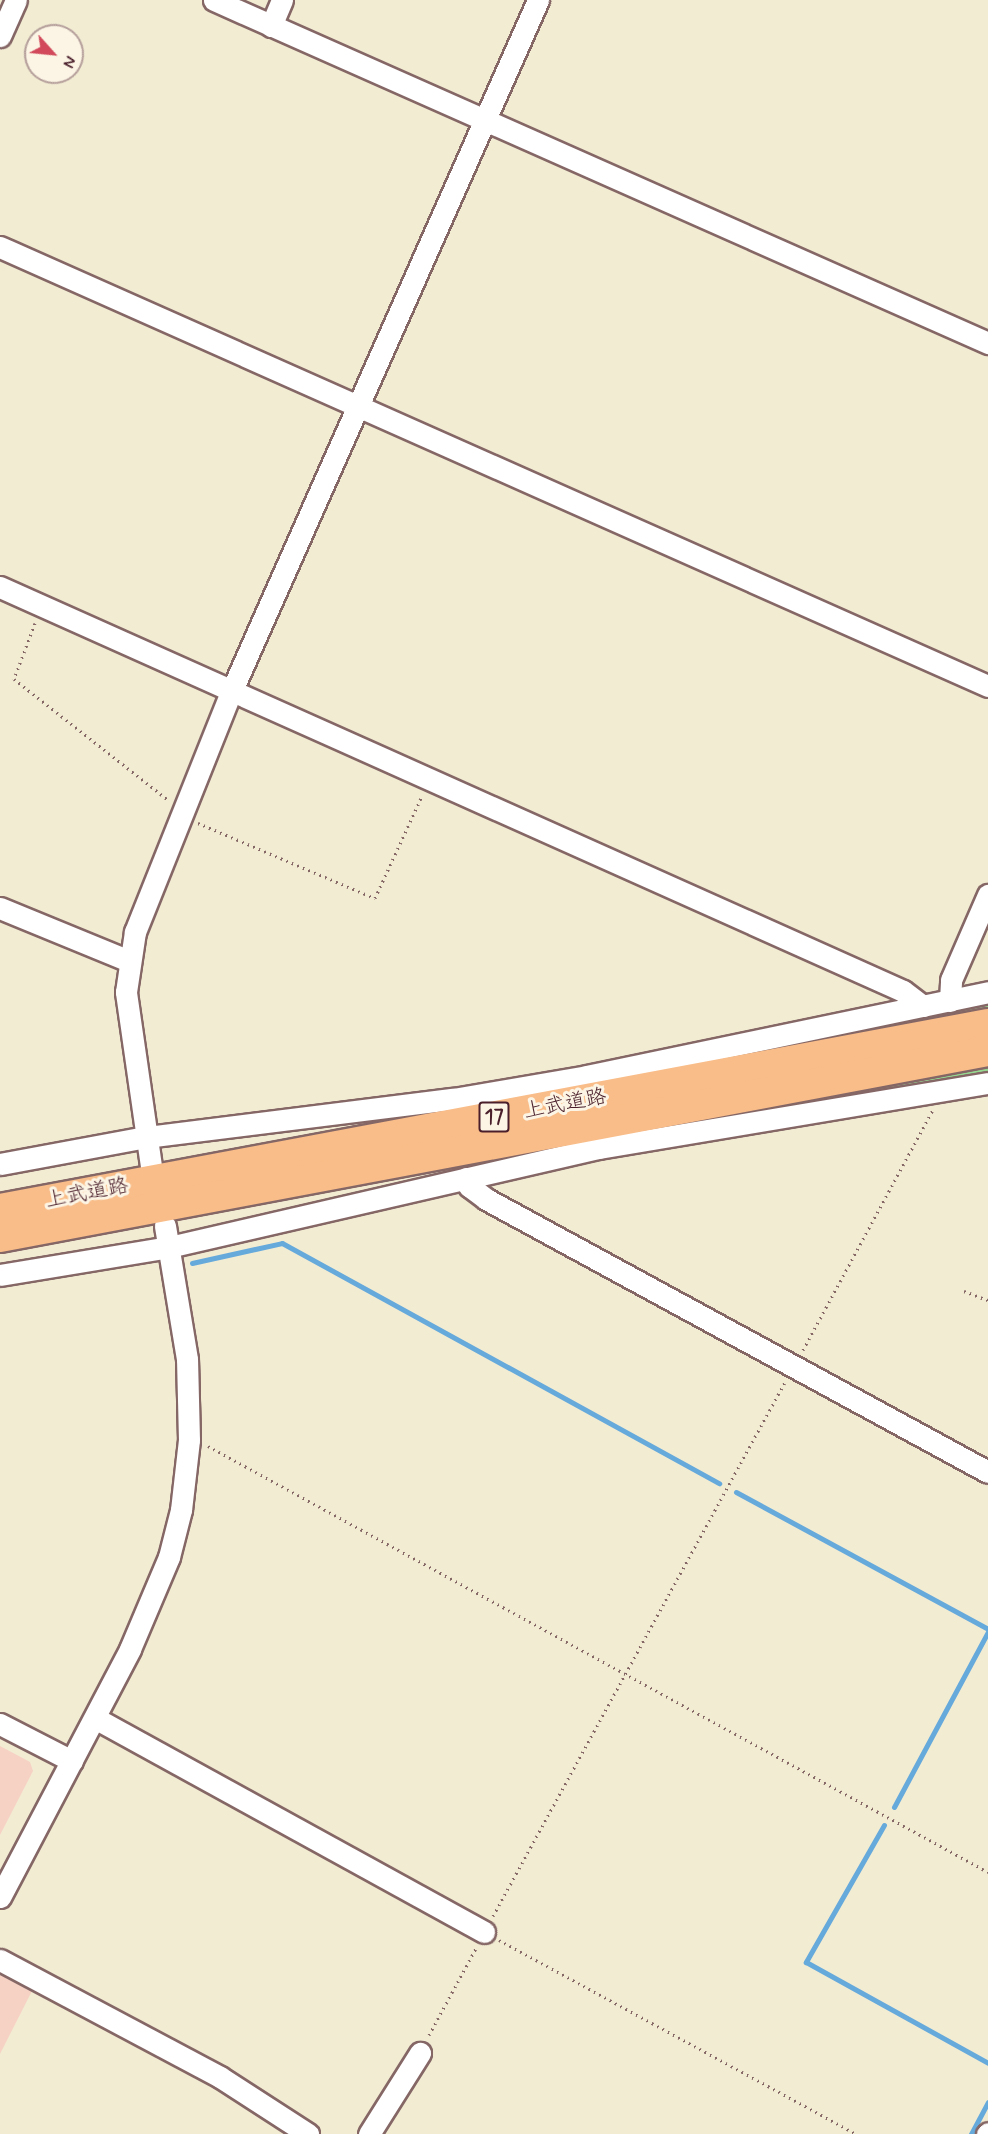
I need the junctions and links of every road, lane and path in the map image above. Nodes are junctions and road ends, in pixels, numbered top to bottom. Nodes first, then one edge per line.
1 (16, 0) edge
2 (214, 0) edge
3 (282, 0) edge
4 (538, 0) edge
5 (271, 26) junction
6 (0, 36) edge
7 (484, 118) junction
8 (0, 246) edge
9 (988, 343) edge
10 (357, 409) junction
11 (0, 587) edge
12 (988, 686) edge
13 (232, 690) junction
14 (988, 895) edge
15 (0, 908) edge
16 (129, 962) junction
17 (988, 992) edge
18 (950, 1001) junction
19 (923, 1006) junction
20 (988, 1024) edge
21 (988, 1051) edge
22 (988, 1083) edge
23 (936, 1090) junction
24 (593, 1112) junction
25 (146, 1137) junction
26 (0, 1164) edge
27 (152, 1166) dead end
28 (466, 1178) junction
29 (0, 1209) edge
30 (0, 1236) edge
31 (167, 1236) junction
32 (0, 1275) edge
33 (964, 1291) dead end
34 (988, 1300) edge
35 (793, 1368) junction
36 (189, 1440) junction
37 (988, 1472) edge
38 (626, 1672) junction
39 (94, 1718) junction
40 (0, 1724) edge
41 (72, 1761) junction
42 (988, 1872) edge
43 (0, 1897) edge
44 (484, 1932) junction
45 (0, 1959) edge
46 (420, 2053) joint
47 (308, 2134) edge
48 (369, 2134) edge
49 (857, 2134) edge

1 - 6 street
2 - 5 street
3 - 5 street
4 - 7 street
5 - 7 street
7 - 9 street
7 - 10 street
8 - 10 street
10 - 12 street
10 - 13 street
11 - 13 street
13 - 16 street
13 - 19 street
14 - 18 street
15 - 16 street
16 - 25 street
17 - 18 street
18 - 19 street
19 - 24 street
20 - 24 highway, 上武道路 / 17
21 - 24 highway, 上武道路 / 17
22 - 23 street
23 - 24 street
23 - 35 path
24 - 25 street
24 - 28 street
24 - 29 highway, 上武道路 / 17
24 - 30 highway, 上武道路 / 17
25 - 26 street
25 - 27 street
28 - 31 street
28 - 35 street
31 - 32 street
31 - 36 street
33 - 34 path
35 - 37 street
35 - 38 path
36 - 38 path
36 - 39 street
38 - 42 path
38 - 44 path
39 - 41 street
39 - 44 street
40 - 41 street
41 - 43 street
44 - 46 path
44 - 49 path
45 - 47 street
46 - 48 street

